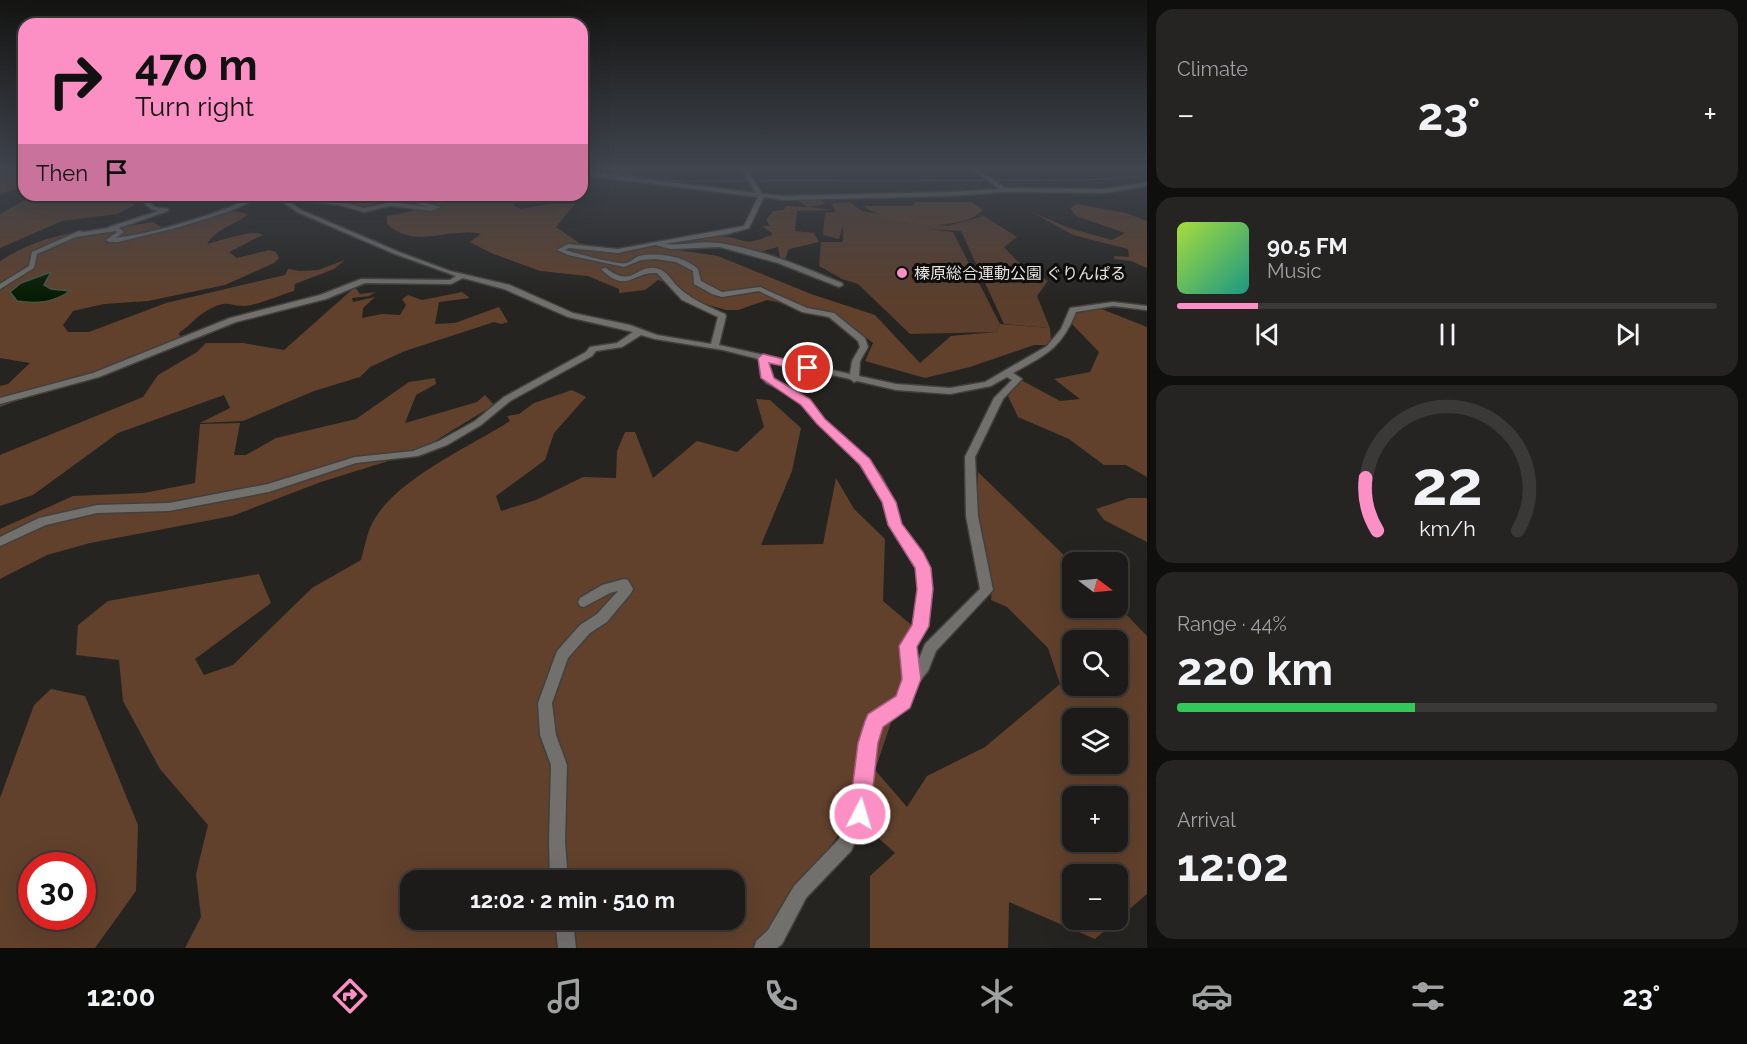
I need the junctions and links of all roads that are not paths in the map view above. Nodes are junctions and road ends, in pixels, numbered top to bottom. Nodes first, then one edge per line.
1 (156, 213) edge
2 (218, 213) edge
3 (304, 213) edge
4 (754, 213) edge
5 (76, 235) junction
6 (655, 243) junction
7 (604, 269) dead end
8 (463, 275) junction
9 (839, 285) dead end
10 (0, 287) edge
11 (1147, 308) edge
12 (639, 332) junction
13 (714, 347) junction
14 (763, 358) junction
15 (1009, 374) junction
16 (854, 379) junction
17 (0, 401) edge
18 (0, 542) edge
19 (584, 602) dead end
20 (912, 679) junction
21 (558, 870) edge
22 (565, 930) edge
23 (567, 948) edge
24 (763, 948) edge

1 - 5 street
2 - 5 street
3 - 8 street
4 - 6 street
5 - 10 street
6 - 9 street
6 - 16 street
7 - 13 street
8 - 12 street
8 - 17 street
11 - 15 street
12 - 13 street
12 - 18 street
13 - 14 street
14 - 16 street
14 - 20 street
15 - 16 street
15 - 20 street
19 - 21 street
20 - 24 street
22 - 23 street

